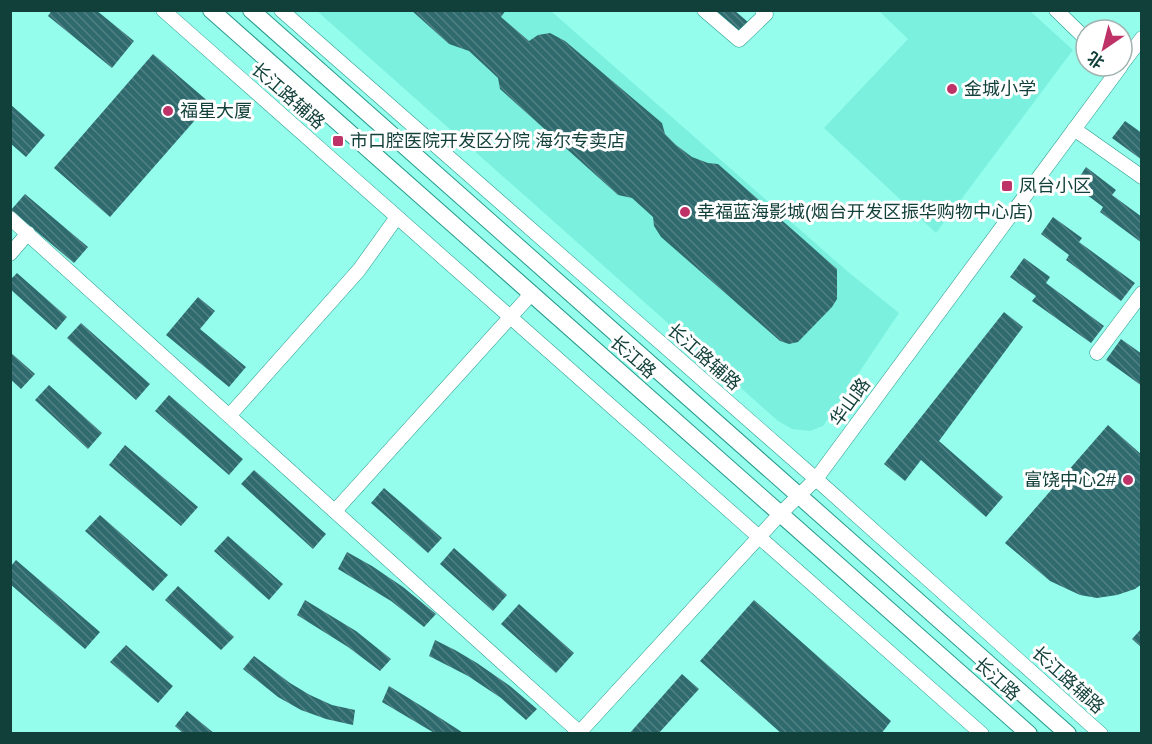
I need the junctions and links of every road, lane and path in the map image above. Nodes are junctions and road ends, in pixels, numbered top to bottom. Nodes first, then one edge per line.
1 (163, 10) edge
2 (211, 10) edge
3 (251, 10) edge
4 (281, 10) edge
5 (704, 10) edge
6 (762, 10) edge
7 (1056, 10) edge
8 (1074, 27) edge
9 (1110, 78) edge
10 (1074, 129) junction
11 (1142, 177) edge
12 (397, 217) junction
13 (10, 218) edge
14 (28, 233) junction
15 (10, 254) edge
16 (532, 293) junction
17 (1142, 293) edge
18 (511, 317) junction
19 (1097, 353) dead end
20 (229, 416) junction
21 (816, 479) junction
22 (800, 496) junction
23 (335, 511) junction
24 (781, 513) junction
25 (760, 536) junction
26 (579, 733) edge
27 (982, 734) edge
28 (1029, 734) edge
29 (1068, 734) edge
30 (1101, 734) edge

1 - 12 street, 长江路辅路
2 - 16 main road, 长江路
3 - 22 main road, 长江路
4 - 21 street, 长江路辅路
5 - 6 street
7 - 8 street
9 - 10 street, 华山路
10 - 11 street
10 - 21 street, 华山路
12 - 18 street, 长江路辅路
12 - 20 street
13 - 14 street
14 - 15 street
14 - 20 street
16 - 18 street
16 - 24 main road, 长江路
17 - 19 street
18 - 23 street
18 - 25 street, 长江路辅路
20 - 23 street
21 - 22 street, 华山路
21 - 30 street, 长江路辅路
22 - 24 street, 华山路
22 - 29 main road, 长江路
23 - 26 street
24 - 25 street, 华山路
24 - 28 main road, 长江路
25 - 26 street, 华山路
25 - 27 street, 长江路辅路

